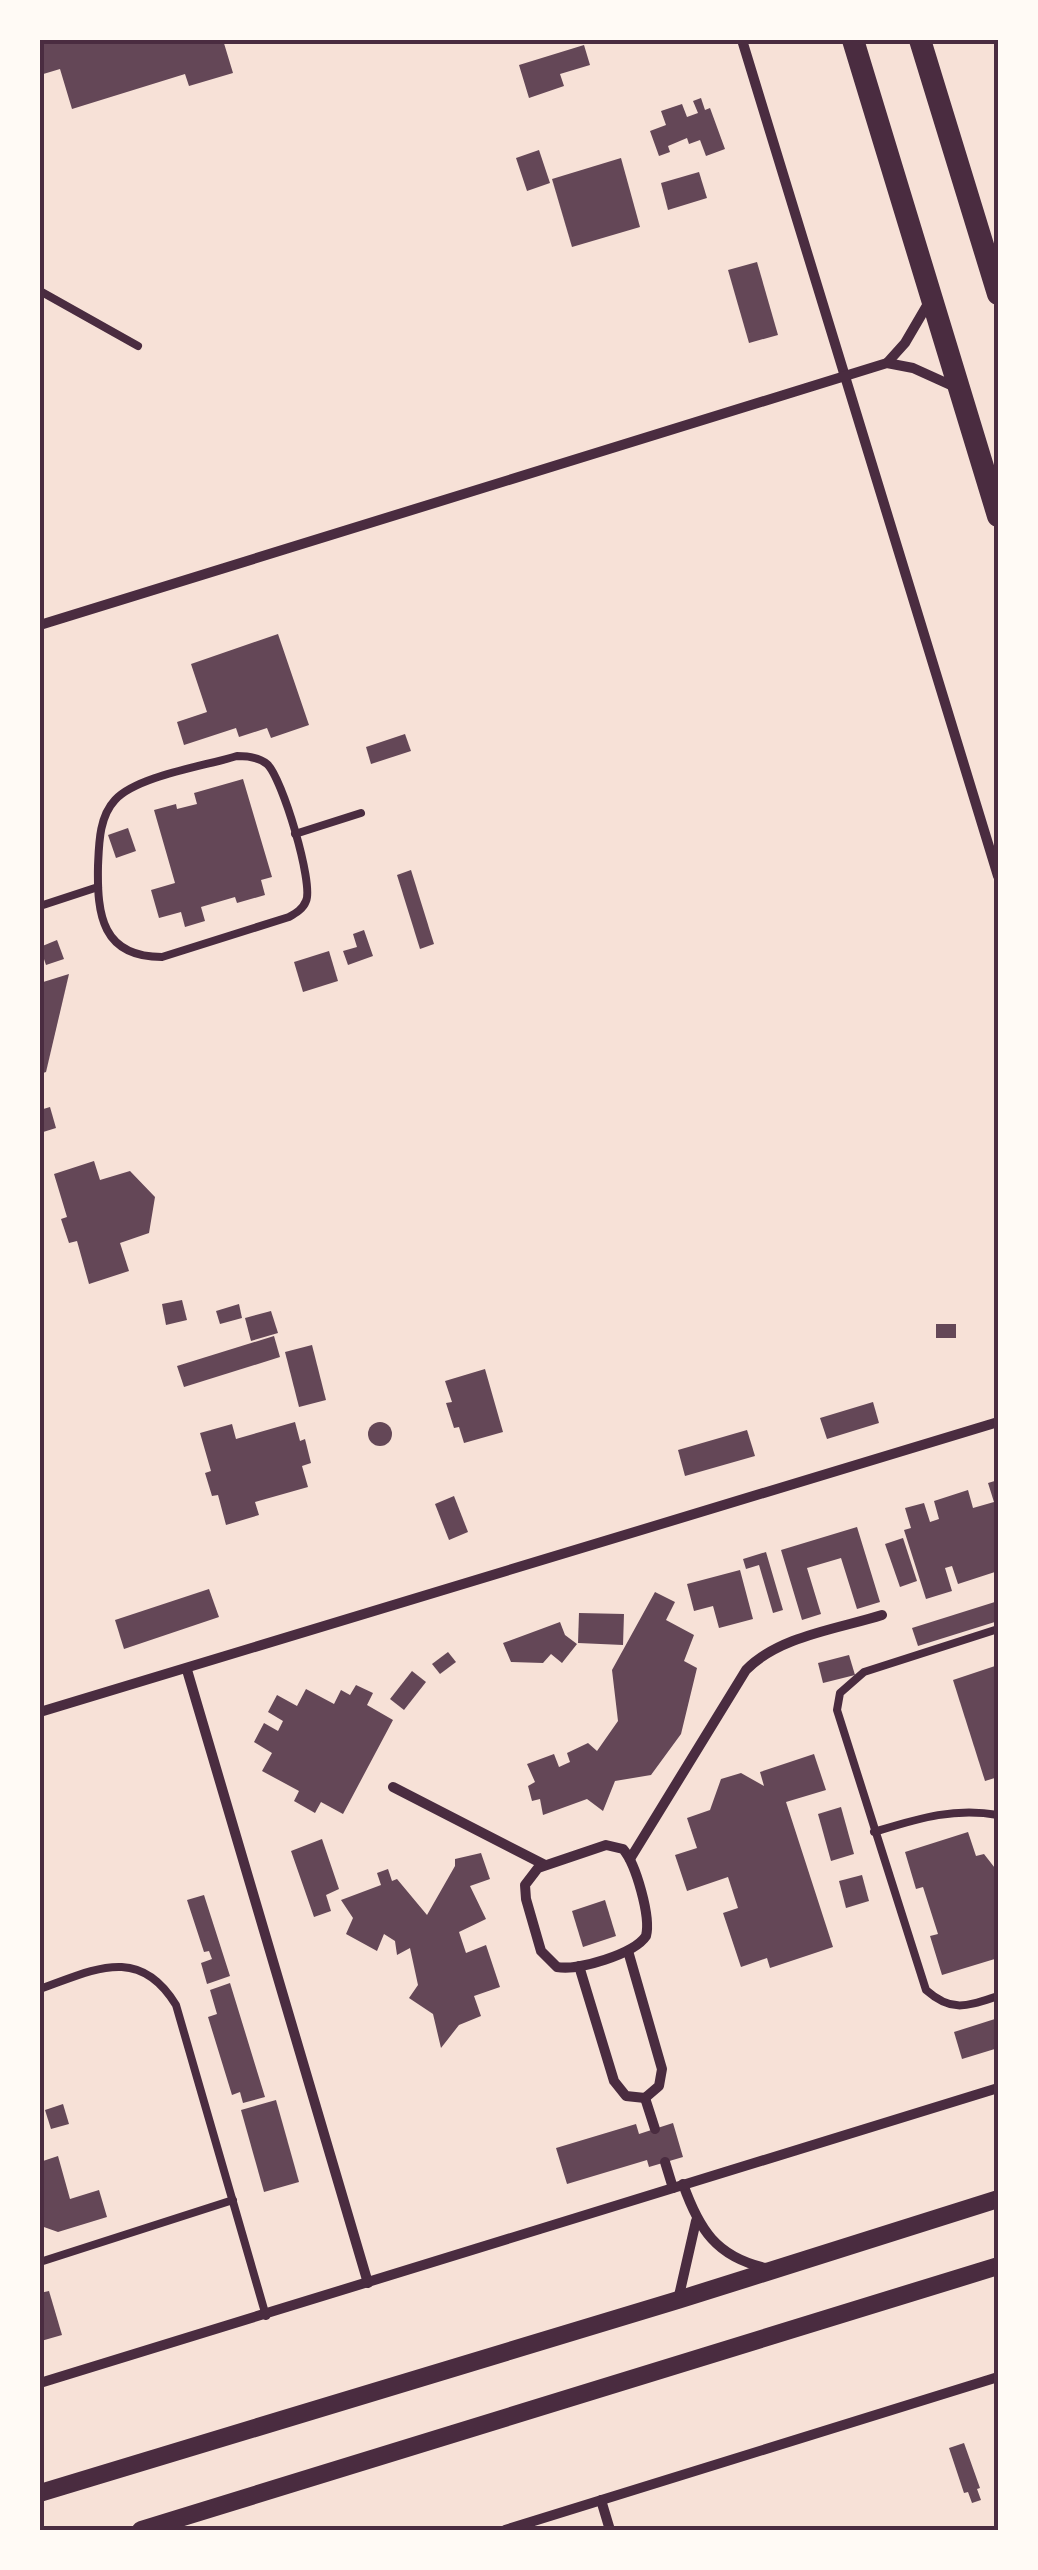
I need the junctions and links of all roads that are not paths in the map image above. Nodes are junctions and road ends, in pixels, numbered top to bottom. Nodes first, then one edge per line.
1 (742, 40) edge
2 (853, 40) edge
3 (920, 40) edge
4 (40, 291) edge
5 (998, 294) edge
6 (932, 297) junction
7 (138, 346) dead end
8 (887, 363) junction
9 (846, 376) junction
10 (959, 390) junction
11 (998, 516) edge
12 (40, 625) edge
13 (360, 813) dead end
14 (295, 834) junction
15 (998, 876) edge
16 (98, 887) junction
17 (40, 906) edge
18 (998, 1422) edge
19 (882, 1616) dead end
20 (998, 1629) edge
21 (187, 1670) junction
22 (40, 1712) edge
23 (394, 1787) dead end
24 (998, 1816) edge
25 (874, 1832) junction
26 (630, 1859) junction
27 (545, 1865) junction
28 (628, 1951) junction
29 (579, 1966) junction
30 (40, 1988) edge
31 (998, 1996) edge
32 (998, 2088) edge
33 (645, 2098) junction
34 (655, 2129) dead end
35 (665, 2162) dead end
36 (678, 2186) junction
37 (232, 2200) junction
38 (998, 2200) edge
39 (696, 2221) junction
40 (40, 2262) edge
41 (998, 2266) edge
42 (772, 2270) junction
43 (368, 2282) junction
44 (678, 2300) junction
45 (266, 2316) junction
46 (998, 2376) edge
47 (40, 2383) edge
48 (40, 2493) edge
49 (601, 2500) junction
50 (141, 2530) edge
51 (505, 2530) edge
52 (610, 2530) edge

1 - 9 street
2 - 6 main road
3 - 5 main road
4 - 7 lane
6 - 8 street
6 - 10 main road
8 - 9 street
8 - 10 street
9 - 12 street
9 - 15 street
10 - 11 main road
13 - 14 lane
14 - 16 lane
14 - 16 lane
16 - 17 lane
18 - 21 street
19 - 26 street
20 - 25 lane
21 - 22 street
21 - 43 street
23 - 27 street
24 - 25 lane
25 - 31 lane
26 - 27 street
26 - 28 street
27 - 29 street
28 - 29 street
28 - 33 street
29 - 33 street
30 - 37 lane
32 - 36 street
33 - 34 street
35 - 36 street
36 - 39 street
36 - 43 street
37 - 40 lane
37 - 45 lane
38 - 42 street
39 - 42 street
39 - 44 street
41 - 50 street
42 - 44 street
43 - 45 street
44 - 48 street
45 - 47 street
46 - 49 street
49 - 51 street
49 - 52 street

